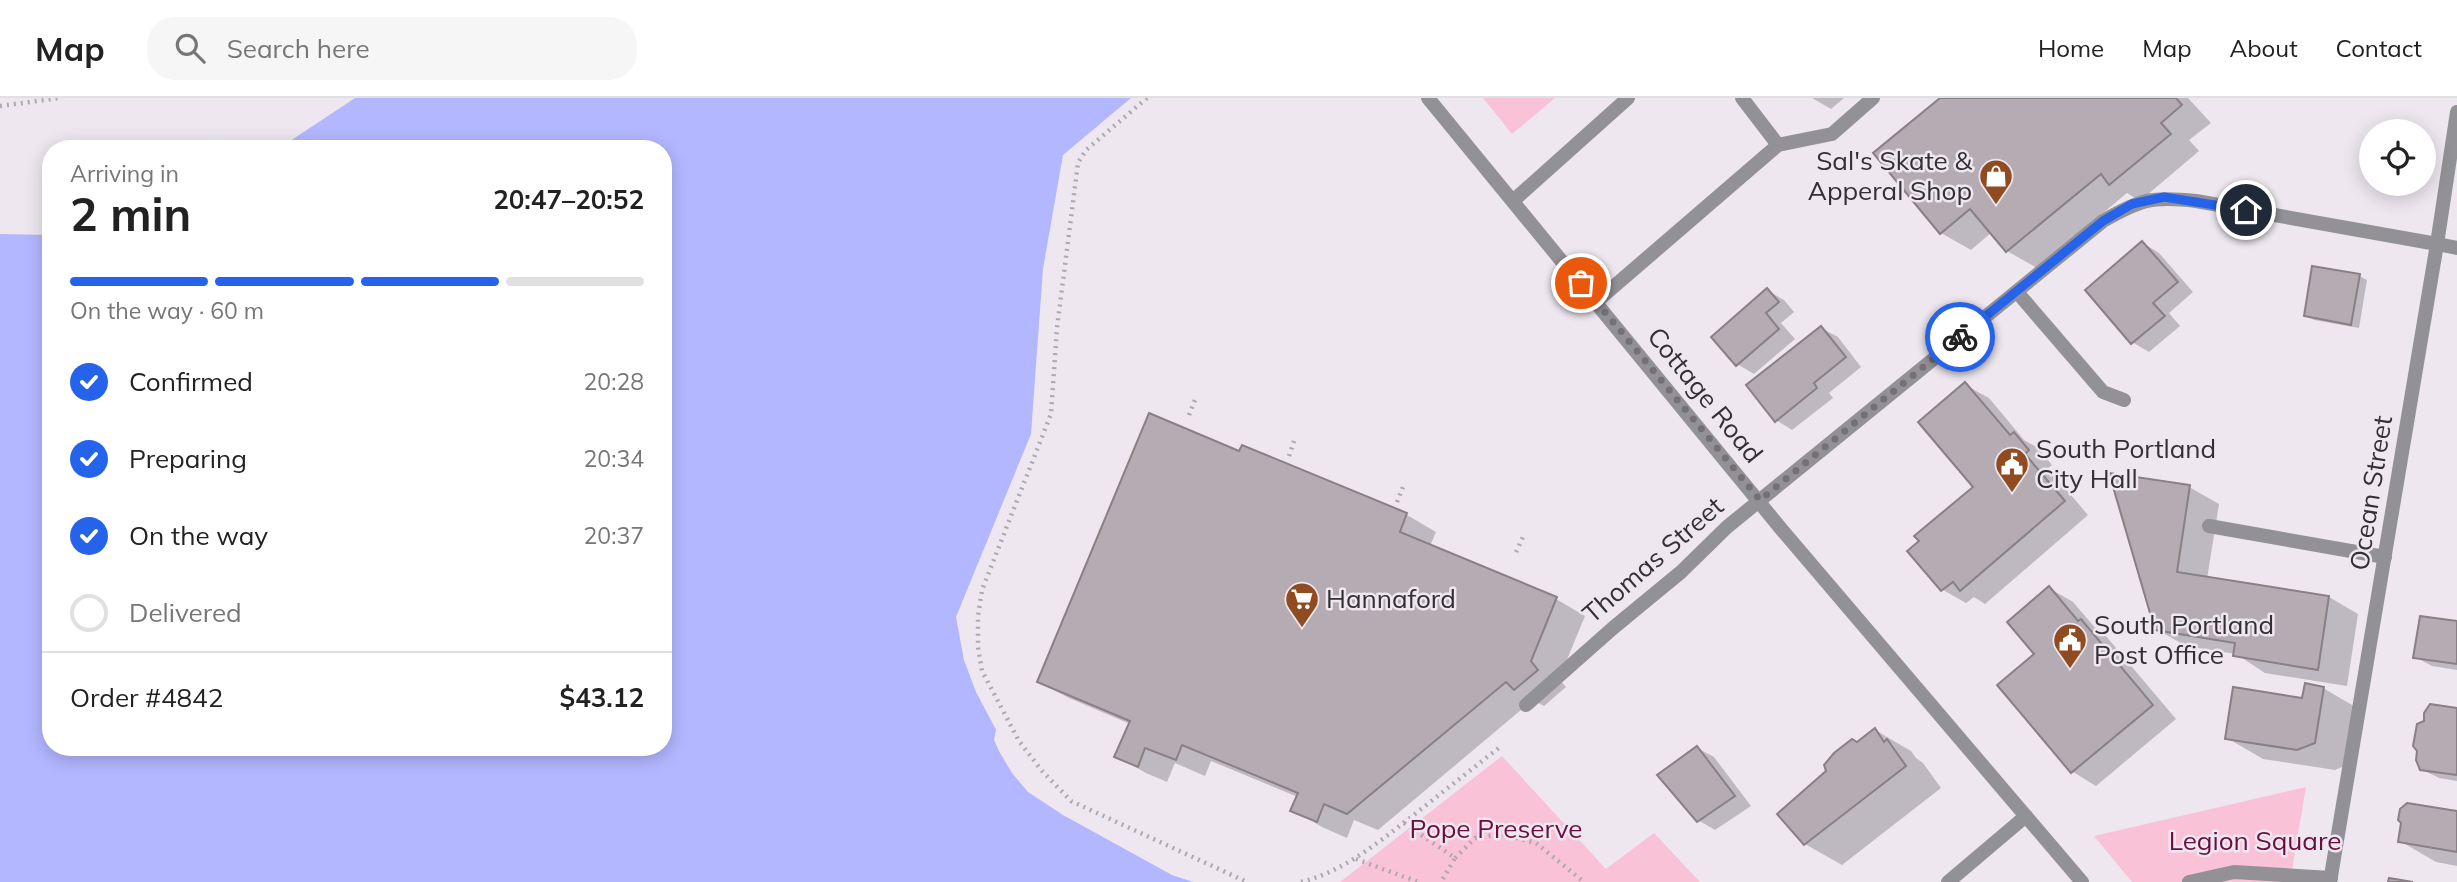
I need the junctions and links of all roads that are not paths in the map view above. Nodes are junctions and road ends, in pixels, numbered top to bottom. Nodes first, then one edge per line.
1 (1428, 98) edge
2 (1628, 98) edge
3 (1742, 98) edge
4 (1873, 98) edge
5 (2457, 112) edge
6 (1778, 145) junction
7 (1514, 200) junction
8 (2437, 244) junction
9 (2457, 248) edge
10 (2017, 292) junction
11 (1597, 301) junction
12 (2124, 400) dead end
13 (1760, 500) junction
14 (2209, 526) dead end
15 (2385, 557) junction
16 (1526, 705) dead end
17 (2026, 816) junction
18 (2331, 880) edge
19 (1948, 882) edge
20 (2082, 882) edge
21 (2189, 882) edge

1 - 7 street, Cottage Road
2 - 7 street
3 - 6 street
4 - 6 street
5 - 8 street, Ocean Street
6 - 11 street
7 - 11 street, Cottage Road
8 - 9 street, Thomas Street
8 - 10 street, Thomas Street
8 - 15 street, Ocean Street
10 - 12 street
10 - 13 street, Thomas Street
11 - 13 street, Cottage Road
13 - 16 street, Thomas Street
13 - 17 street, Cottage Road
14 - 15 street
15 - 18 street, Ocean Street
17 - 19 street
17 - 20 street, Cottage Road
18 - 21 street

